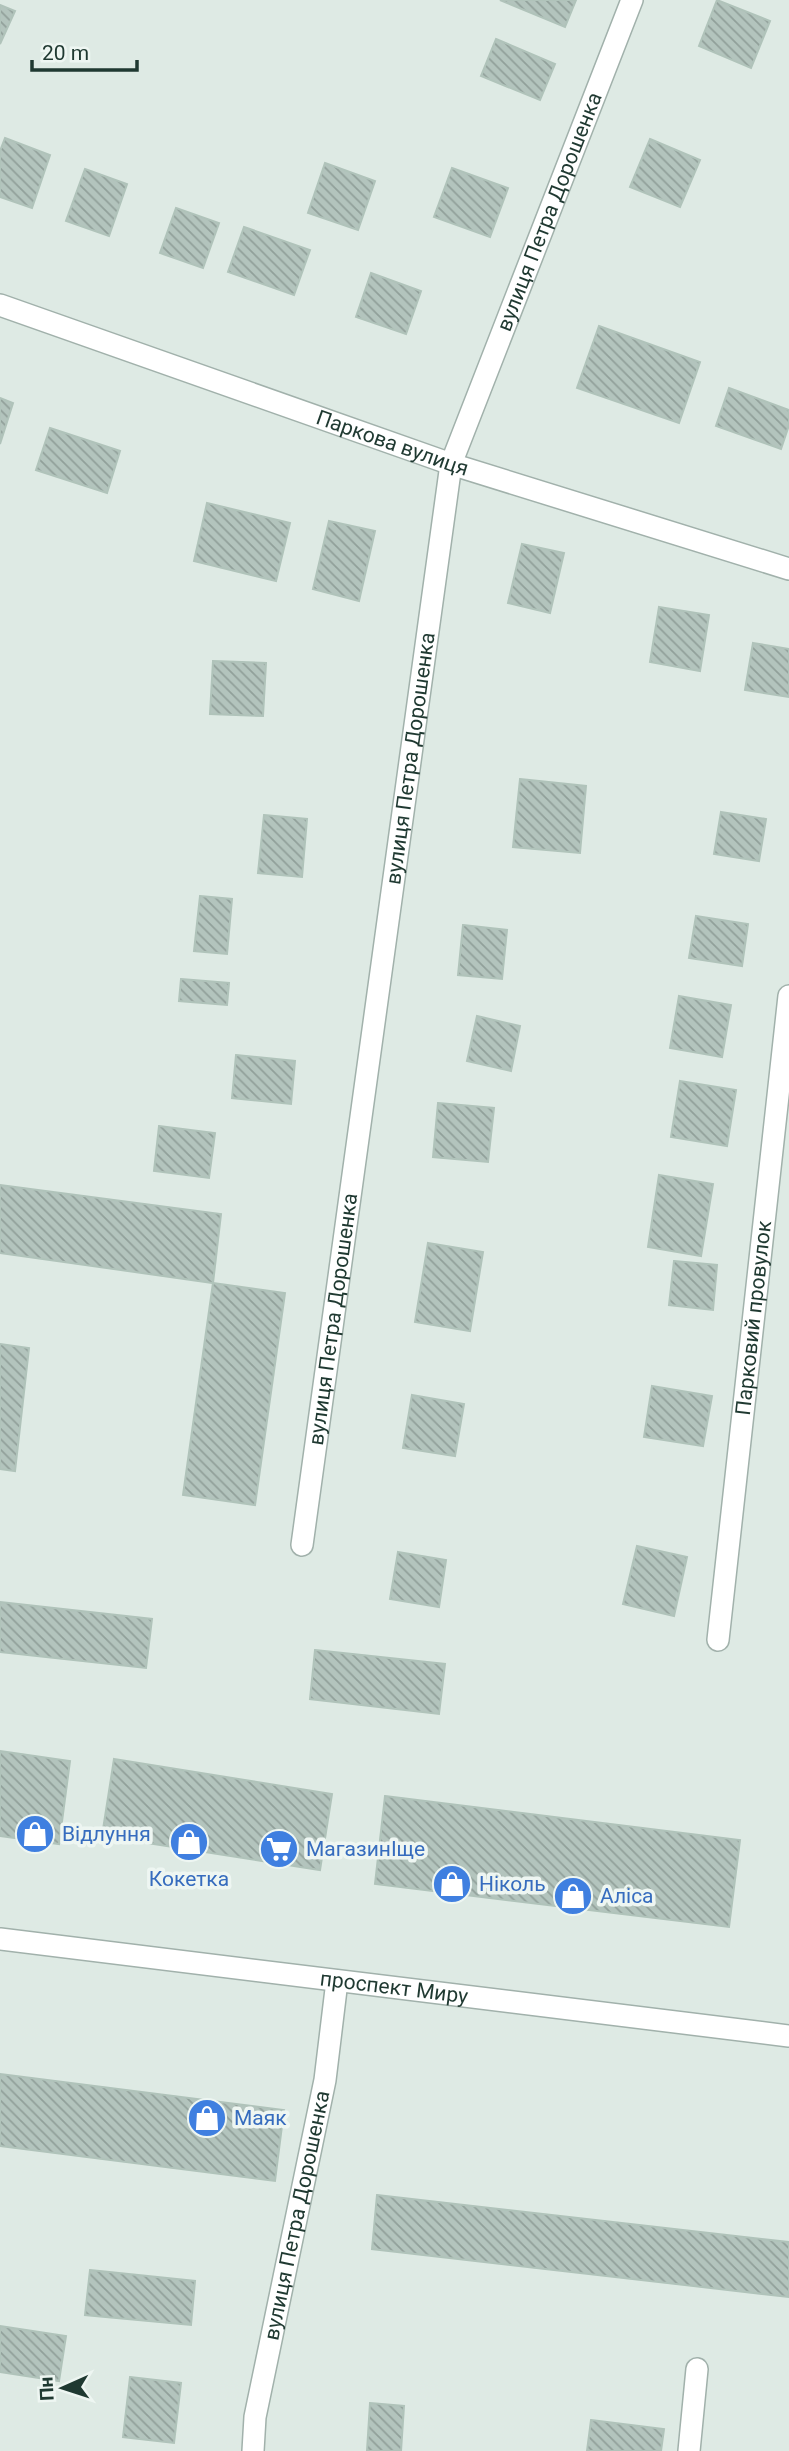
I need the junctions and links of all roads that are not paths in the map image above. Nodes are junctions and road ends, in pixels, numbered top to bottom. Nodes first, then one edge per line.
1 (632, 0) edge
2 (0, 305) edge
3 (451, 464) junction
4 (789, 569) edge
5 (789, 996) edge
6 (302, 1545) dead end
7 (718, 1640) dead end
8 (0, 1940) edge
9 (337, 1981) junction
10 (789, 2036) edge
11 (697, 2369) dead end
12 (253, 2451) edge
13 (688, 2451) edge

1 - 3 street, вулиця Петра Дорошенка
2 - 3 street, Паркова вулиця
3 - 4 street, Паркова вулиця
3 - 6 street, вулиця Петра Дорошенка
5 - 7 street, Парковий провулок
8 - 9 street, проспект Миру
9 - 10 street, проспект Миру
9 - 12 street, вулиця Петра Дорошенка
11 - 13 street

